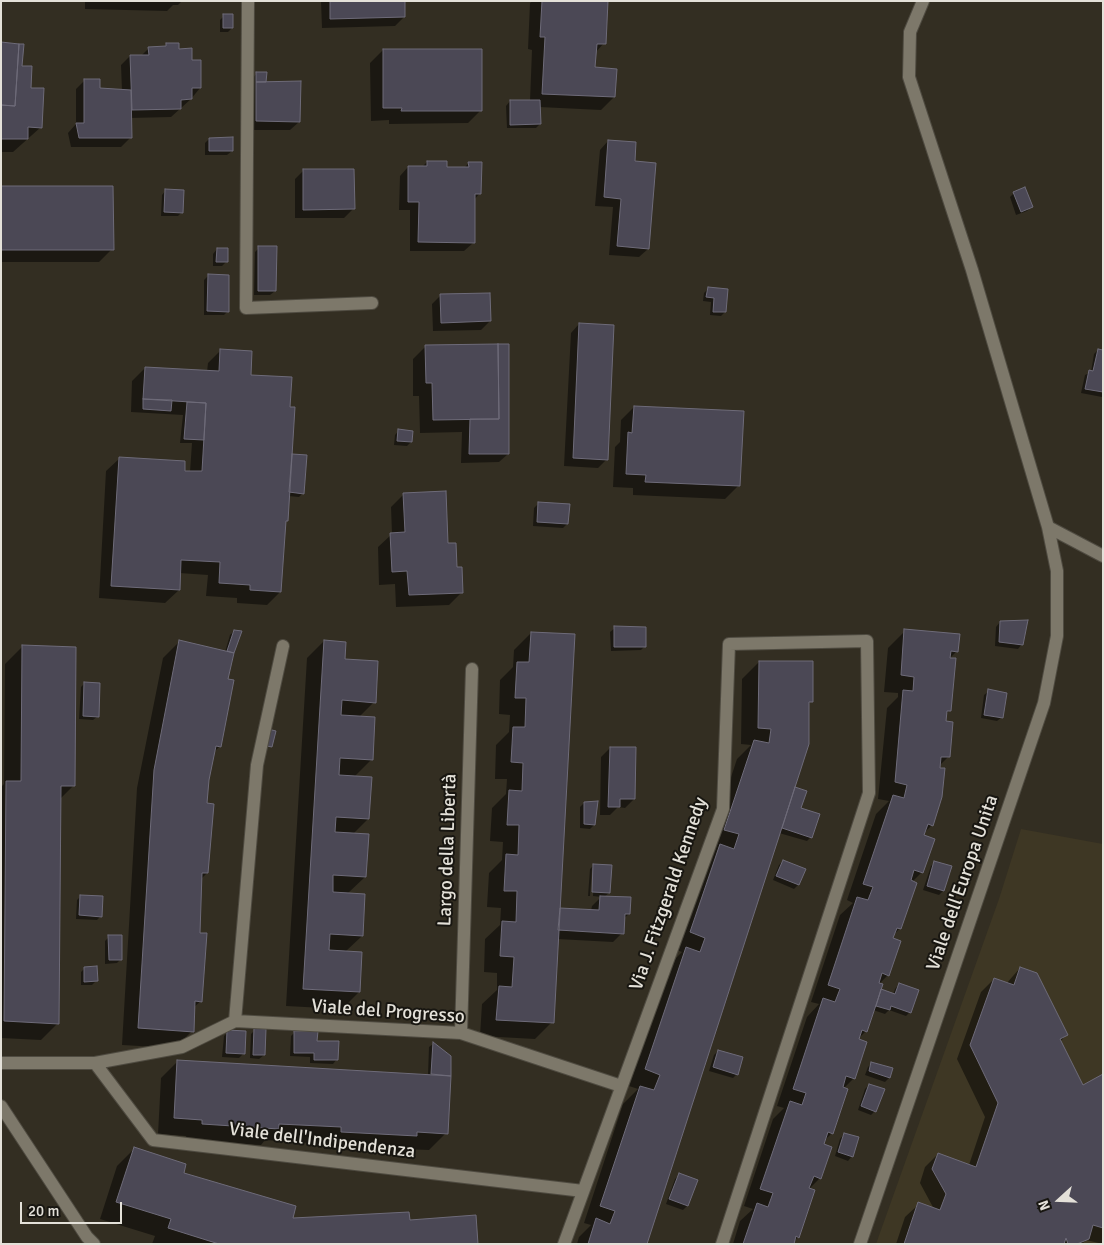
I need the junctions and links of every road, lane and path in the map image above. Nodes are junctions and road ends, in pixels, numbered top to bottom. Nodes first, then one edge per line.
1 (248, 1) edge
2 (923, 1) edge
3 (372, 303) dead end
4 (1048, 526) junction
5 (1103, 556) edge
6 (282, 646) dead end
7 (472, 669) dead end
8 (235, 1021) junction
9 (461, 1033) junction
10 (1, 1063) edge
11 (94, 1063) junction
12 (621, 1086) junction
13 (1, 1106) edge
14 (583, 1191) junction
15 (94, 1244) edge
16 (564, 1244) edge
17 (722, 1244) edge
18 (860, 1244) edge

1 - 3 street
2 - 4 street, Viale dell'Europa Unita
4 - 5 street
4 - 18 street, Viale dell'Europa Unita
6 - 8 street
7 - 9 street, Largo della Libertà
8 - 9 street, Viale del Progresso
8 - 11 street, Viale del Progresso
9 - 12 street, Viale del Progresso
10 - 11 street, Viale del Progresso
11 - 14 street, Viale dell'Indipendenza
12 - 14 street, Via J. Fitzgerald Kennedy
12 - 17 street, Via J. Fitzgerald Kennedy
13 - 15 street
14 - 16 street, Via J. Fitzgerald Kennedy

